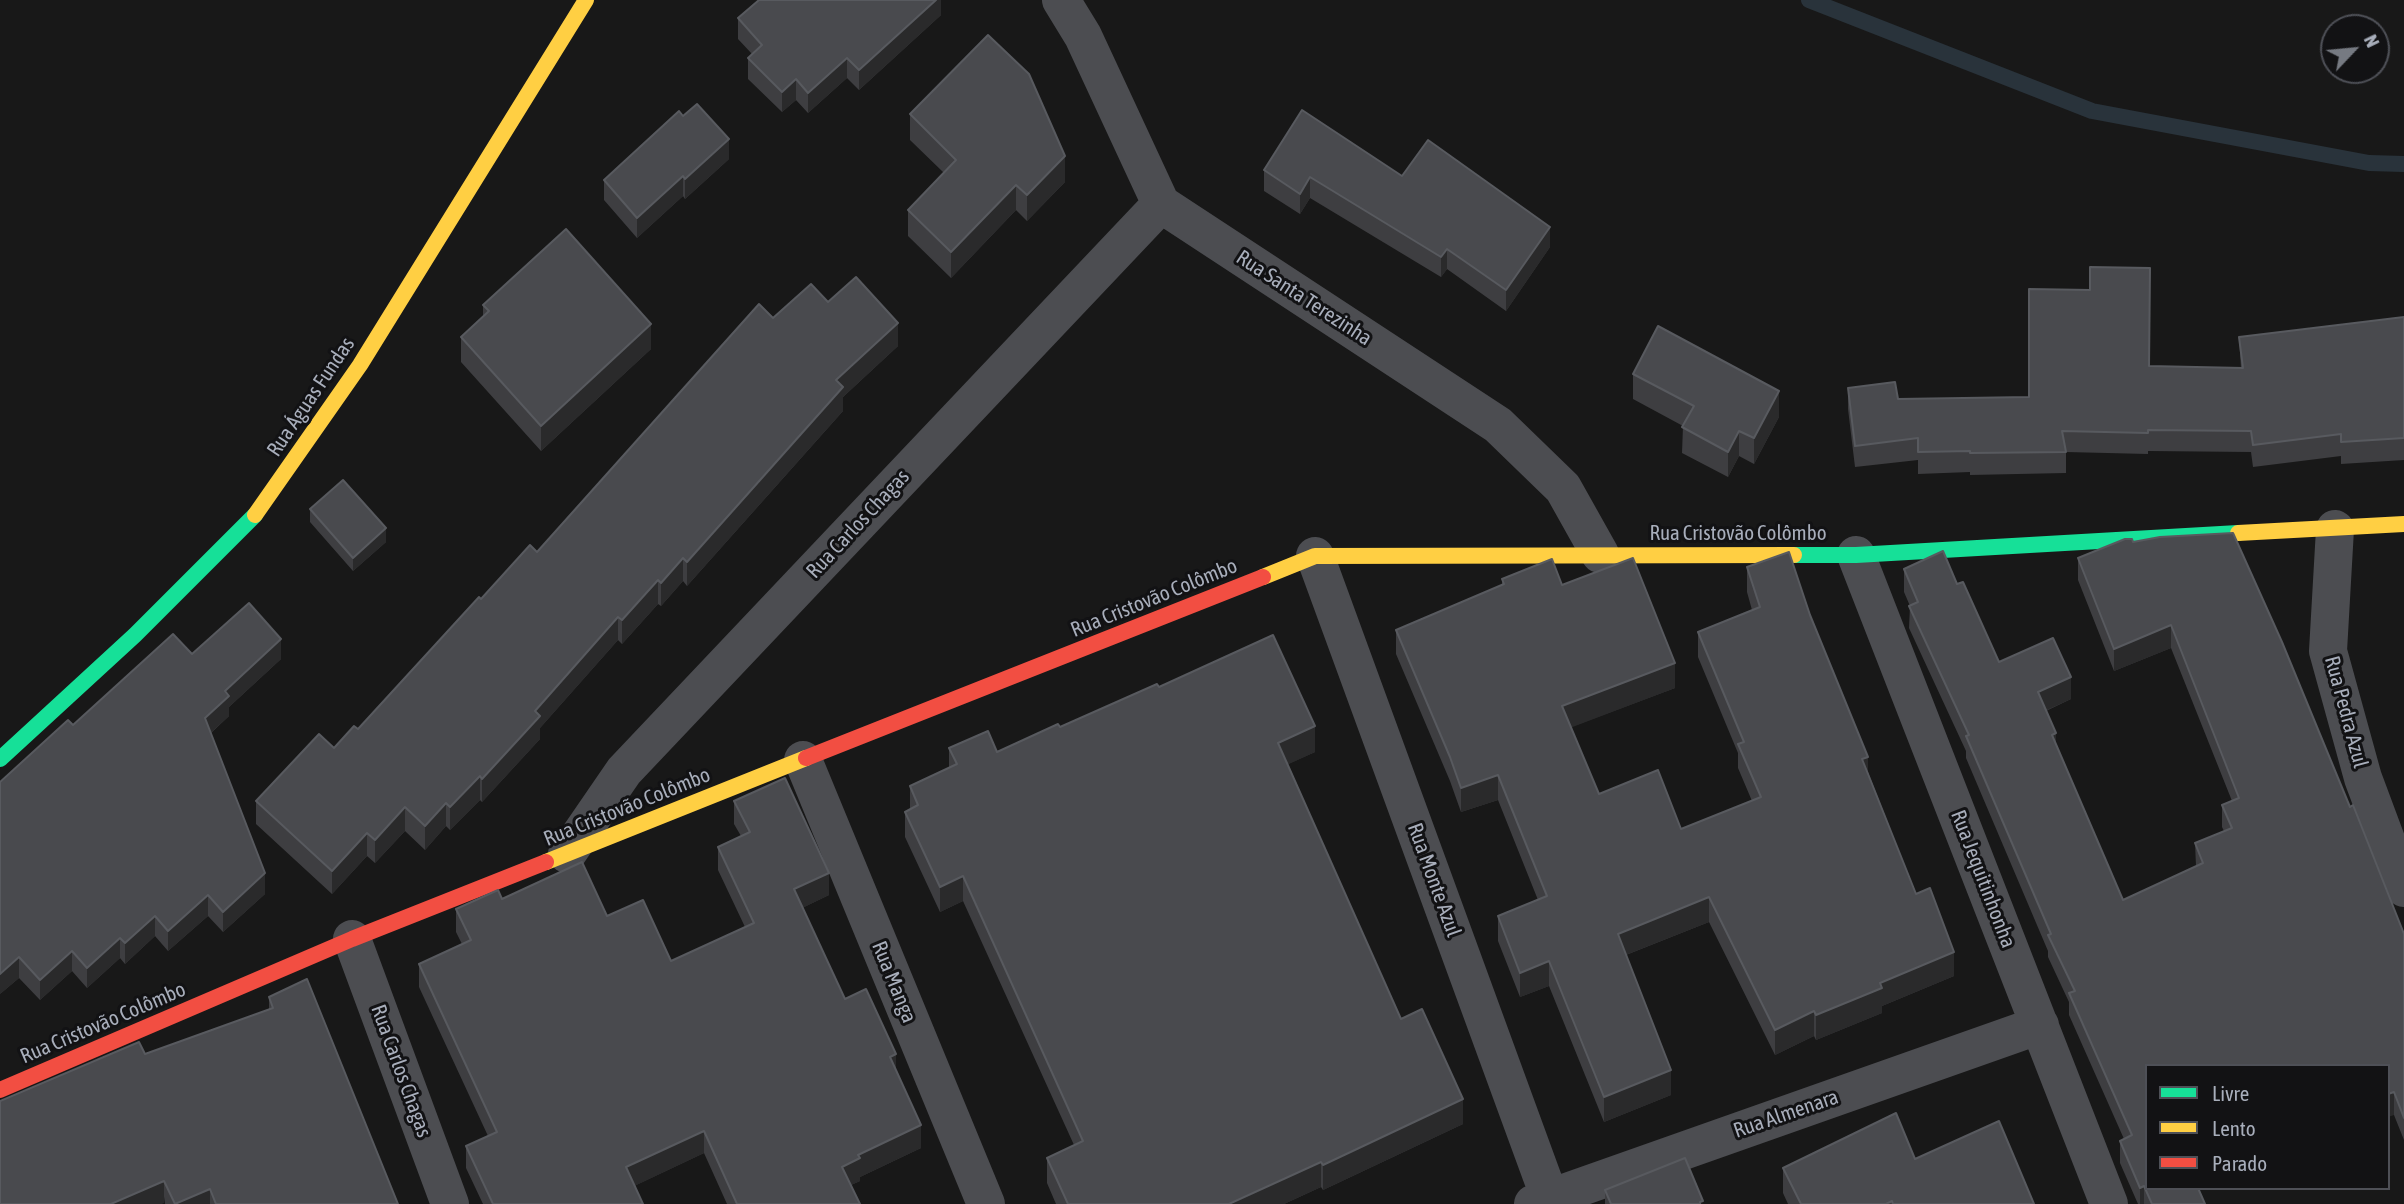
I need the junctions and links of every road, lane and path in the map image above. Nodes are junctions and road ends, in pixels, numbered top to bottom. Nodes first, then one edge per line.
1 (586, 0) edge
2 (1061, 0) edge
3 (1161, 204) junction
4 (2404, 524) edge
5 (2335, 529) junction
6 (1600, 554) junction
7 (1856, 555) junction
8 (1315, 556) junction
9 (0, 759) edge
10 (803, 760) junction
11 (567, 854) junction
12 (2404, 888) edge
13 (352, 939) junction
14 (2040, 1025) junction
15 (0, 1090) edge
16 (1545, 1202) edge
17 (450, 1204) edge
18 (986, 1204) edge
19 (2109, 1204) edge

1 - 9 street, Rua Águas Fundas
2 - 3 street
3 - 6 street, Rua Santa Terezinha
3 - 11 street, Rua Carlos Chagas
4 - 5 street, Rua Cristovão Colômbo
5 - 7 street, Rua Cristovão Colômbo
5 - 12 street, Rua Pedra Azul
6 - 7 street, Rua Cristovão Colômbo
6 - 8 street, Rua Cristovão Colômbo
7 - 14 street, Rua Jequitinhonha
8 - 10 street, Rua Cristovão Colômbo
8 - 16 street, Rua Monte Azul
10 - 11 street, Rua Cristovão Colômbo
10 - 18 street, Rua Manga
11 - 13 street, Rua Cristovão Colômbo
13 - 15 street, Rua Cristovão Colômbo
13 - 17 street, Rua Carlos Chagas
14 - 16 street, Rua Almenara
14 - 19 street, Rua Jequitinhonha

